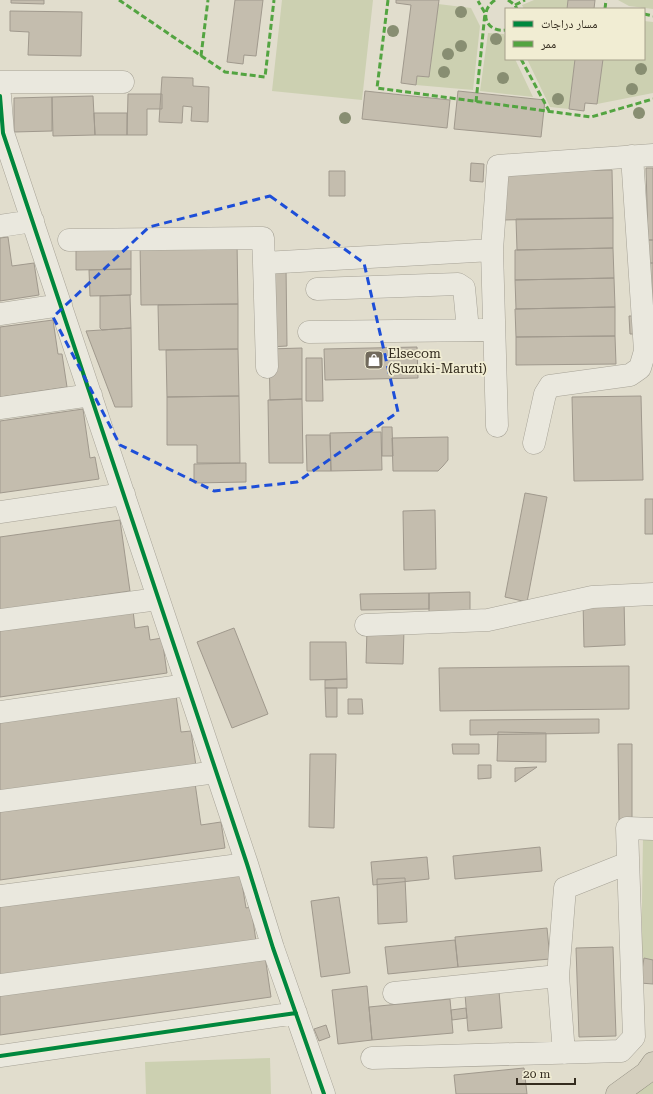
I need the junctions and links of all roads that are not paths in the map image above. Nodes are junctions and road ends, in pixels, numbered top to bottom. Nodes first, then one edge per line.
1 (0, 82) edge
2 (123, 82) dead end
3 (0, 96) edge
4 (2, 133) edge
5 (653, 155) edge
6 (632, 156) junction
7 (33, 221) junction
8 (0, 226) edge
9 (69, 240) dead end
10 (492, 250) junction
11 (264, 263) junction
12 (317, 289) dead end
13 (61, 305) junction
14 (0, 314) edge
15 (468, 330) junction
16 (494, 330) junction
17 (309, 332) dead end
18 (267, 367) dead end
19 (91, 395) junction
20 (0, 408) edge
21 (497, 426) dead end
22 (534, 443) dead end
23 (124, 494) junction
24 (0, 512) edge
25 (653, 594) edge
26 (158, 598) junction
27 (0, 620) edge
28 (366, 625) dead end
29 (187, 685) junction
30 (0, 712) edge
31 (216, 772) junction
32 (0, 801) edge
33 (653, 829) edge
34 (628, 863) junction
35 (247, 864) junction
36 (0, 896) edge
37 (273, 948) junction
38 (558, 976) junction
39 (0, 985) edge
40 (394, 993) dead end
41 (296, 1013) junction
42 (564, 1053) junction
43 (0, 1056) edge
44 (372, 1058) dead end
45 (653, 1063) edge
46 (324, 1094) edge
47 (617, 1094) edge

1 - 2 street
3 - 4 street
4 - 7 street
5 - 6 street
6 - 10 street
6 - 22 street
7 - 8 street
7 - 13 street
9 - 11 street
10 - 11 street
10 - 16 street
11 - 18 street
12 - 15 street
13 - 14 street
13 - 19 street
15 - 16 street
15 - 17 street
16 - 21 street
19 - 20 street
19 - 23 street
23 - 24 street
23 - 26 street
25 - 28 street
26 - 27 street
26 - 29 street
29 - 30 street
29 - 31 street
31 - 32 street
31 - 35 street
33 - 34 street
34 - 38 street
34 - 42 street
35 - 36 street
35 - 37 street
37 - 39 street
37 - 41 street
38 - 40 street
38 - 42 street
41 - 43 street
41 - 46 street
42 - 44 street
45 - 47 highway

